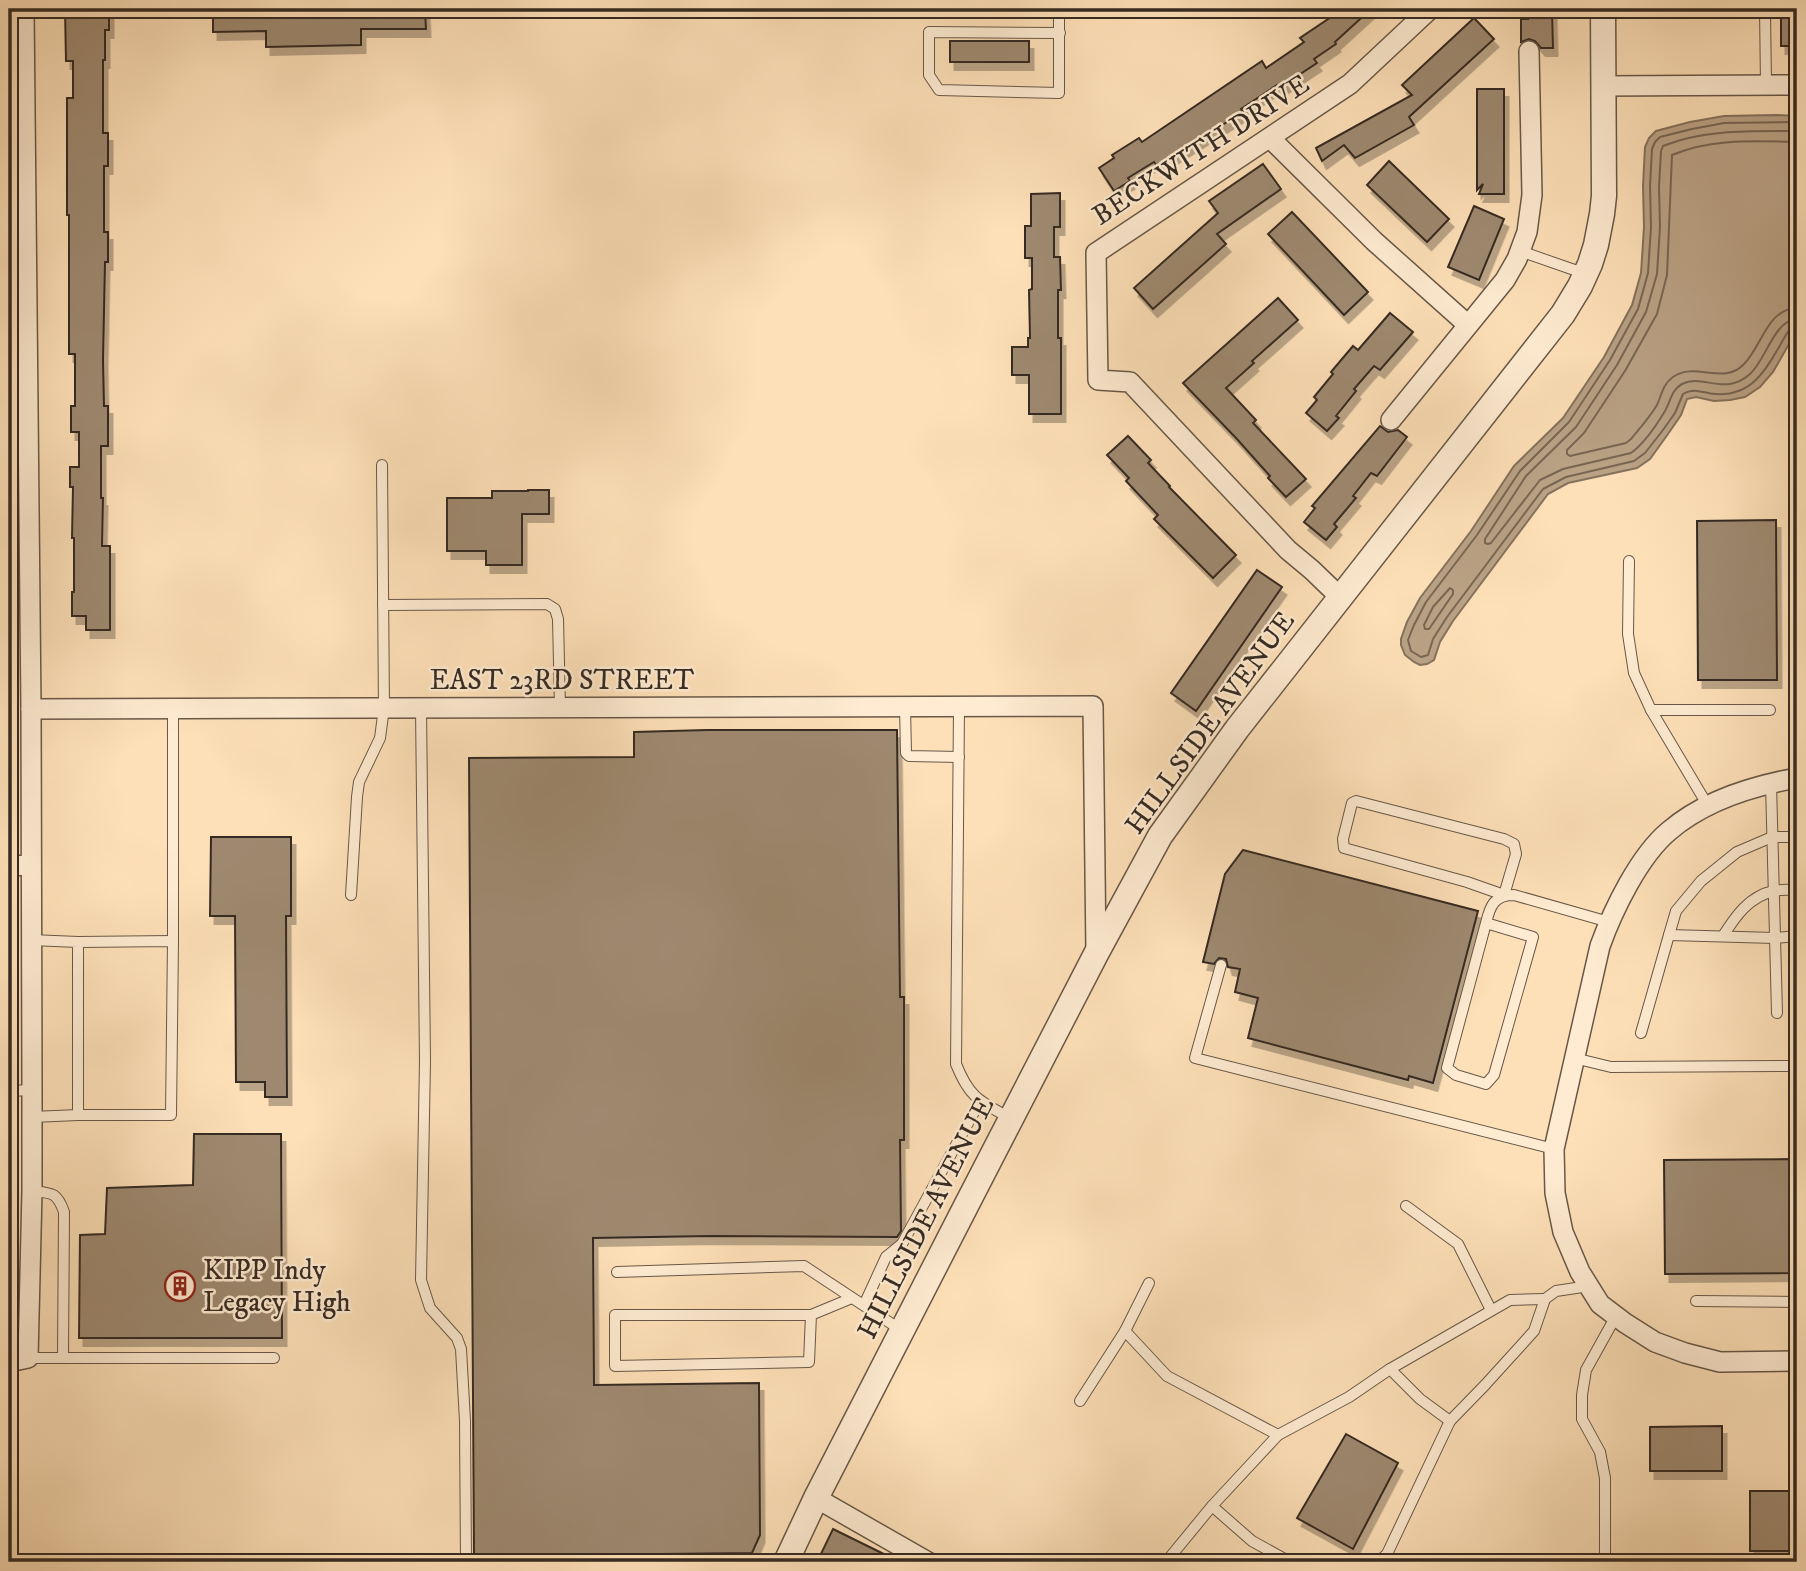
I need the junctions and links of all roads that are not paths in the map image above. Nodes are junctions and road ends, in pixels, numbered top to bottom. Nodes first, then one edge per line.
1 (24, 9) edge
2 (1059, 9) edge
3 (1430, 9) edge
4 (1603, 9) edge
5 (1765, 9) edge
6 (1059, 33) junction
7 (1529, 51) dead end
8 (1766, 85) junction
9 (1797, 85) edge
10 (1603, 86) junction
11 (1270, 138) junction
12 (1520, 251) junction
13 (1586, 274) junction
14 (18, 312) edge
15 (1468, 325) junction
16 (1391, 420) dead end
17 (382, 465) dead end
18 (1629, 561) dead end
19 (1341, 598) junction
20 (383, 605) junction
21 (905, 707) junction
22 (959, 707) junction
23 (173, 708) junction
24 (384, 708) junction
25 (421, 708) junction
26 (560, 708) junction
27 (31, 709) junction
28 (1651, 710) junction
29 (1770, 710) dead end
30 (959, 757) junction
31 (1797, 778) edge
32 (1771, 783) junction
33 (1708, 806) junction
34 (1797, 836) edge
35 (1772, 837) junction
36 (31, 865) junction
37 (9, 866) edge
38 (1797, 890) edge
39 (1774, 891) junction
40 (351, 895) dead end
41 (1504, 895) junction
42 (1609, 922) junction
43 (1486, 923) junction
44 (1669, 935) junction
45 (1723, 936) junction
46 (1797, 936) edge
47 (1775, 938) junction
48 (31, 940) junction
49 (173, 941) junction
50 (78, 943) junction
51 (1096, 954) junction
52 (1221, 965) dead end
53 (1777, 1013) dead end
54 (1641, 1033) dead end
55 (1574, 1058) junction
56 (1797, 1066) edge
57 (32, 1090) junction
58 (9, 1091) edge
59 (980, 1101) junction
60 (78, 1115) junction
61 (32, 1117) junction
62 (1011, 1118) junction
63 (1554, 1149) junction
64 (32, 1191) junction
65 (1406, 1206) dead end
66 (617, 1272) dead end
67 (1149, 1283) dead end
68 (1589, 1286) junction
69 (852, 1298) junction
70 (1545, 1299) junction
71 (1696, 1301) dead end
72 (1797, 1301) edge
73 (864, 1305) junction
74 (1491, 1310) junction
75 (811, 1315) junction
76 (1616, 1316) junction
77 (902, 1331) junction
78 (1125, 1331) junction
79 (63, 1357) junction
80 (274, 1358) dead end
81 (18, 1360) edge
82 (1797, 1361) edge
83 (1390, 1369) junction
84 (1080, 1401) dead end
85 (1450, 1421) junction
86 (1278, 1435) junction
87 (816, 1498) junction
88 (1212, 1506) junction
89 (466, 1562) edge
90 (786, 1562) edge
91 (928, 1562) edge
92 (1166, 1562) edge
93 (1290, 1562) edge
94 (1378, 1562) edge
95 (1605, 1562) edge

1 - 14 street
2 - 6 lane
3 - 11 street, BECKWITH DRIVE
4 - 10 street, HILLSIDE AVENUE
5 - 8 lane
6 - 6 lane
7 - 12 street
8 - 9 street
8 - 10 street
10 - 13 street, HILLSIDE AVENUE
11 - 15 street
11 - 19 street, BECKWITH DRIVE
12 - 13 lane
12 - 15 street
13 - 19 street, HILLSIDE AVENUE
14 - 27 street
15 - 16 street
17 - 20 lane
18 - 28 lane
19 - 51 street, HILLSIDE AVENUE
20 - 24 lane
20 - 26 lane
21 - 22 street, EAST 23RD STREET
21 - 26 street, EAST 23RD STREET
21 - 30 lane
22 - 30 lane
22 - 51 street, EAST 23RD STREET
23 - 24 street, EAST 23RD STREET
23 - 27 street, EAST 23RD STREET
23 - 49 lane
24 - 25 street, EAST 23RD STREET
24 - 40 lane
25 - 26 street, EAST 23RD STREET
25 - 89 lane
27 - 36 street
28 - 29 lane
28 - 33 lane
30 - 59 lane
31 - 32 street
32 - 33 street
32 - 35 lane
33 - 42 street
34 - 35 lane
35 - 39 lane
35 - 44 lane
36 - 37 street
36 - 48 street
38 - 39 lane
39 - 45 lane
39 - 47 lane
41 - 41 lane
41 - 42 lane
41 - 43 lane
42 - 55 street
43 - 43 lane
44 - 45 lane
44 - 54 lane
45 - 47 lane
46 - 47 lane
47 - 53 lane
48 - 50 lane
48 - 57 street
49 - 50 lane
49 - 60 lane
50 - 60 lane
51 - 62 street, HILLSIDE AVENUE
52 - 63 lane
55 - 56 lane
55 - 63 street
57 - 58 lane
57 - 61 street
59 - 62 lane
59 - 73 lane
60 - 61 lane
61 - 64 street
62 - 77 street, HILLSIDE AVENUE
63 - 68 street
64 - 79 lane
64 - 81 street
65 - 74 lane
66 - 69 lane
67 - 78 lane
68 - 70 lane
68 - 76 street
69 - 73 lane
69 - 75 lane
70 - 74 lane
70 - 85 lane
71 - 72 lane
73 - 77 lane
74 - 83 lane
75 - 75 lane
76 - 82 street
76 - 95 lane
77 - 87 street, HILLSIDE AVENUE
78 - 84 lane
78 - 86 lane
79 - 80 lane
79 - 81 lane
83 - 85 lane
83 - 86 lane
85 - 94 lane
86 - 88 lane
87 - 90 street, HILLSIDE AVENUE
87 - 91 street
88 - 92 lane
88 - 93 lane

